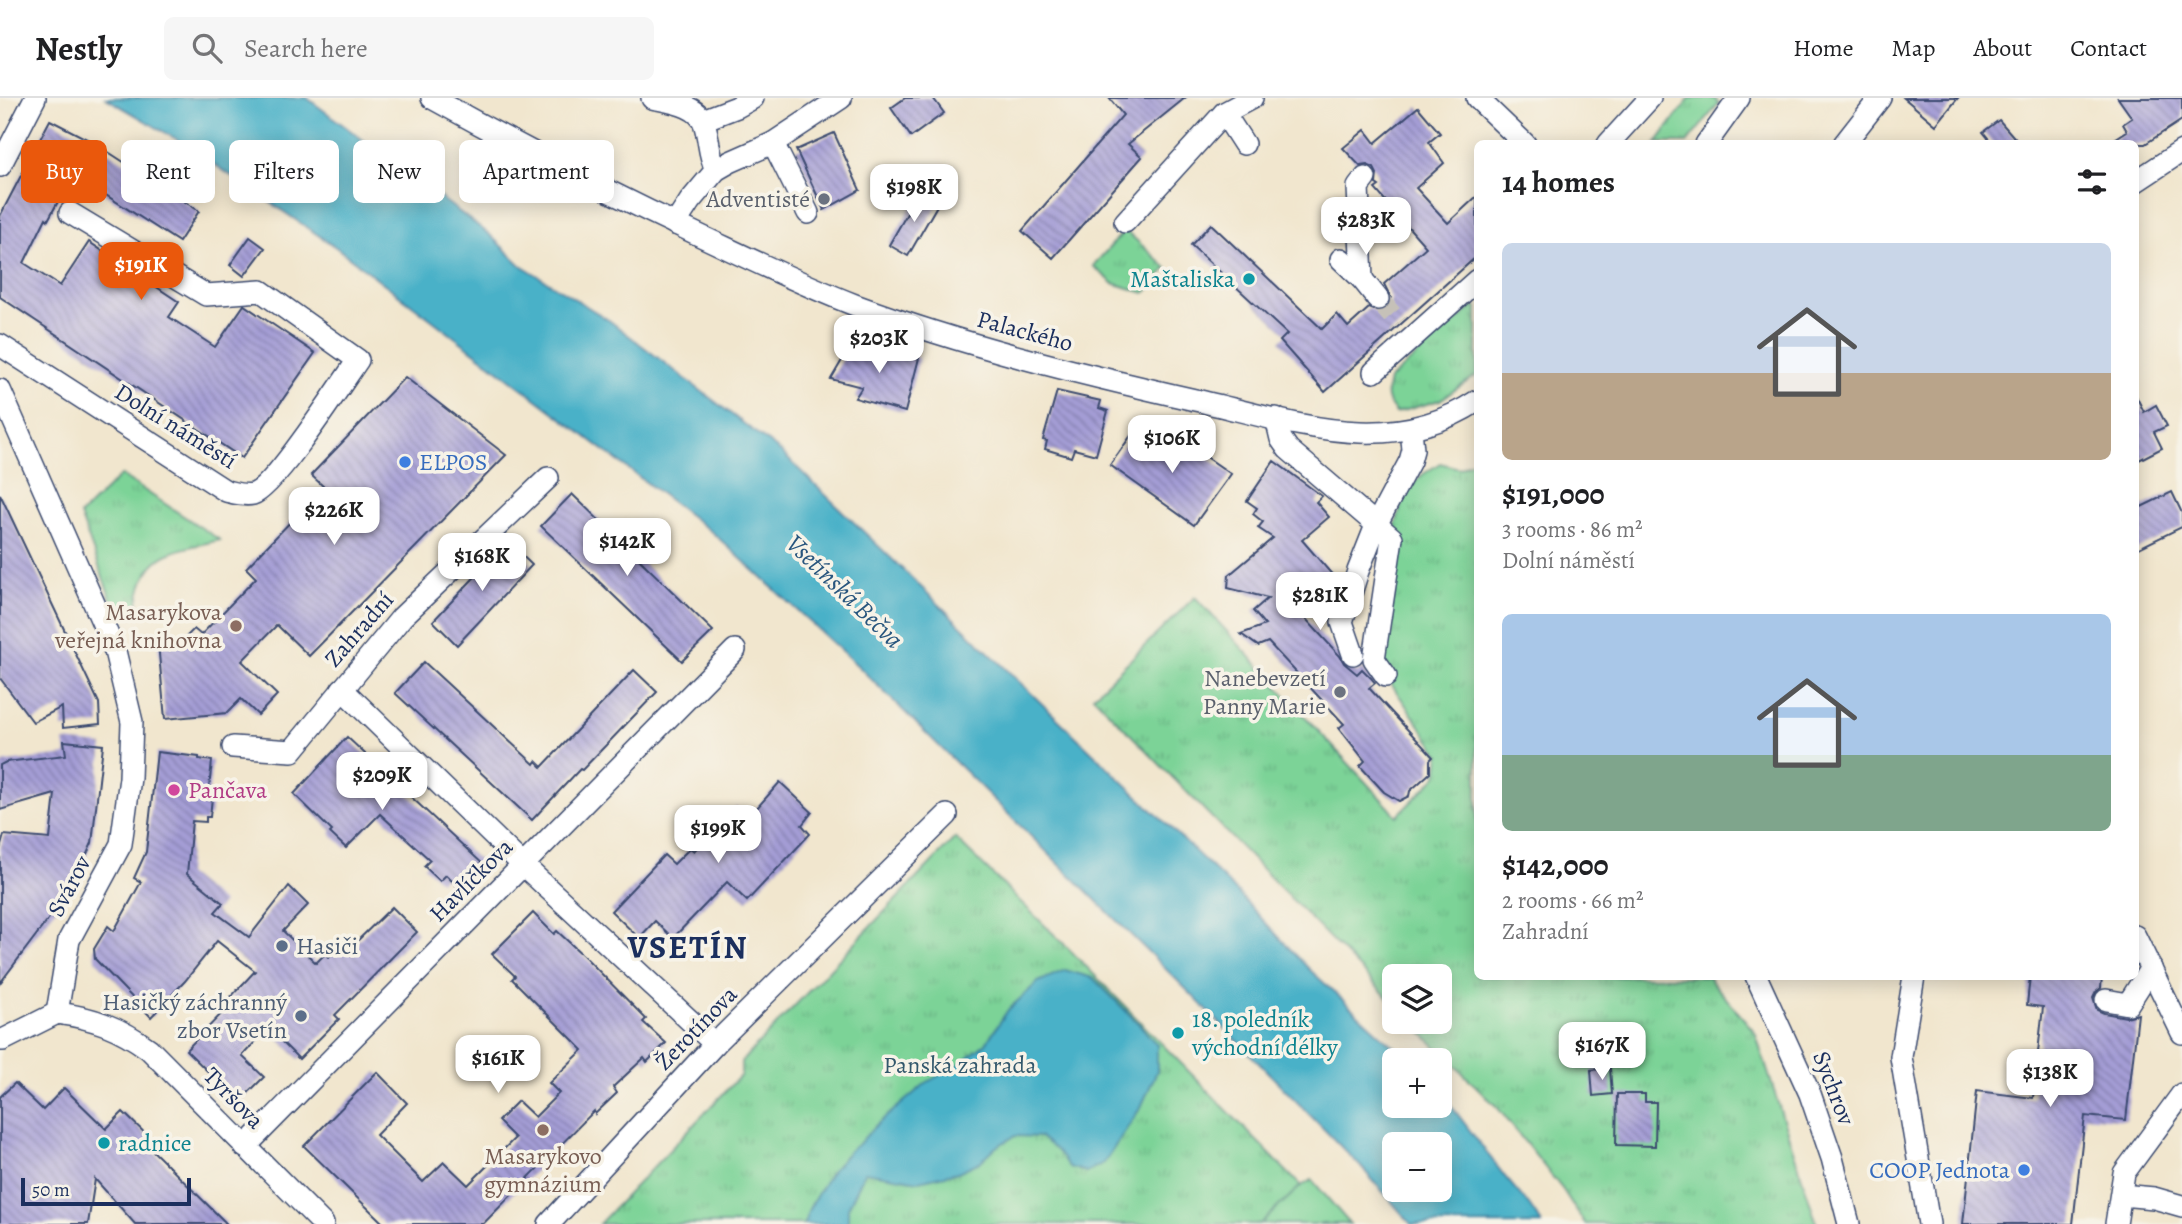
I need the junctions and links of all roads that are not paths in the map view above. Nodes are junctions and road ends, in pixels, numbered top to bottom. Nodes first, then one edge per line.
1 (36, 98) edge
2 (432, 98) edge
3 (652, 98) edge
4 (752, 98) edge
5 (841, 98) edge
6 (1252, 98) edge
7 (1477, 98) edge
8 (1650, 98) edge
9 (1740, 98) edge
10 (1880, 98) edge
11 (1224, 113) junction
12 (703, 120) junction
13 (8, 130) edge
14 (1521, 140) edge
15 (1612, 140) edge
16 (1708, 140) edge
17 (1847, 140) edge
18 (773, 143) junction
19 (1244, 144) dead end
20 (2182, 151) edge
21 (0, 166) edge
22 (716, 170) junction
23 (1364, 178) dead end
24 (2139, 179) edge
25 (70, 213) dead end
26 (808, 213) dead end
27 (1125, 222) dead end
28 (675, 224) junction
29 (1341, 259) dead end
30 (1362, 279) junction
31 (1474, 282) edge
32 (1378, 299) tunnel mouth
33 (0, 345) edge
34 (1374, 372) dead end
35 (0, 390) edge
36 (1474, 403) edge
37 (1276, 418) junction
38 (1411, 429) junction
39 (548, 478) dead end
40 (1377, 523) junction
41 (735, 650) dead end
42 (1353, 654) dead end
43 (1386, 676) dead end
44 (342, 689) junction
45 (233, 747) dead end
46 (947, 815) dead end
47 (523, 865) junction
48 (2139, 944) edge
49 (2151, 968) junction
50 (1758, 980) edge
51 (1913, 980) edge
52 (2106, 1000) dead end
53 (57, 1013) junction
54 (2182, 1033) edge
55 (0, 1040) edge
56 (715, 1044) junction
57 (2182, 1094) edge
58 (245, 1147) junction
59 (2121, 1195) junction
60 (2182, 1206) edge
61 (323, 1224) edge
62 (549, 1224) edge
63 (1849, 1224) edge
64 (1929, 1224) edge
65 (2116, 1224) edge

1 - 13 street
2 - 28 street, Palackého
3 - 12 street
4 - 12 street
5 - 18 street
6 - 11 street
7 - 14 street
8 - 15 street
9 - 16 street
10 - 17 street
11 - 19 street
11 - 27 street
12 - 22 street
13 - 21 street
18 - 22 street
18 - 26 street
20 - 24 street
22 - 28 street
23 - 30 street
25 - 33 street, Dolní náměstí
28 - 37 street, Palackého
29 - 30 street
30 - 32 street
31 - 34 street
35 - 53 street, Svárov
36 - 38 street, Palackého
37 - 38 street, Palackého
37 - 40 street
38 - 40 street
39 - 44 street, Zahradní
40 - 42 street
40 - 43 street
41 - 47 street, Havlíčkova
44 - 45 street, Zahradní
44 - 47 street
46 - 56 street, Žerotínova
47 - 56 street
47 - 58 street, Havlíčkova
48 - 49 street
49 - 52 street
49 - 54 street
50 - 63 street, Sychrov
51 - 64 street
53 - 55 street
53 - 58 street, Tyršova
56 - 62 street, Žerotínova
57 - 59 street
58 - 61 street, Tyršova
59 - 60 street
59 - 65 street

